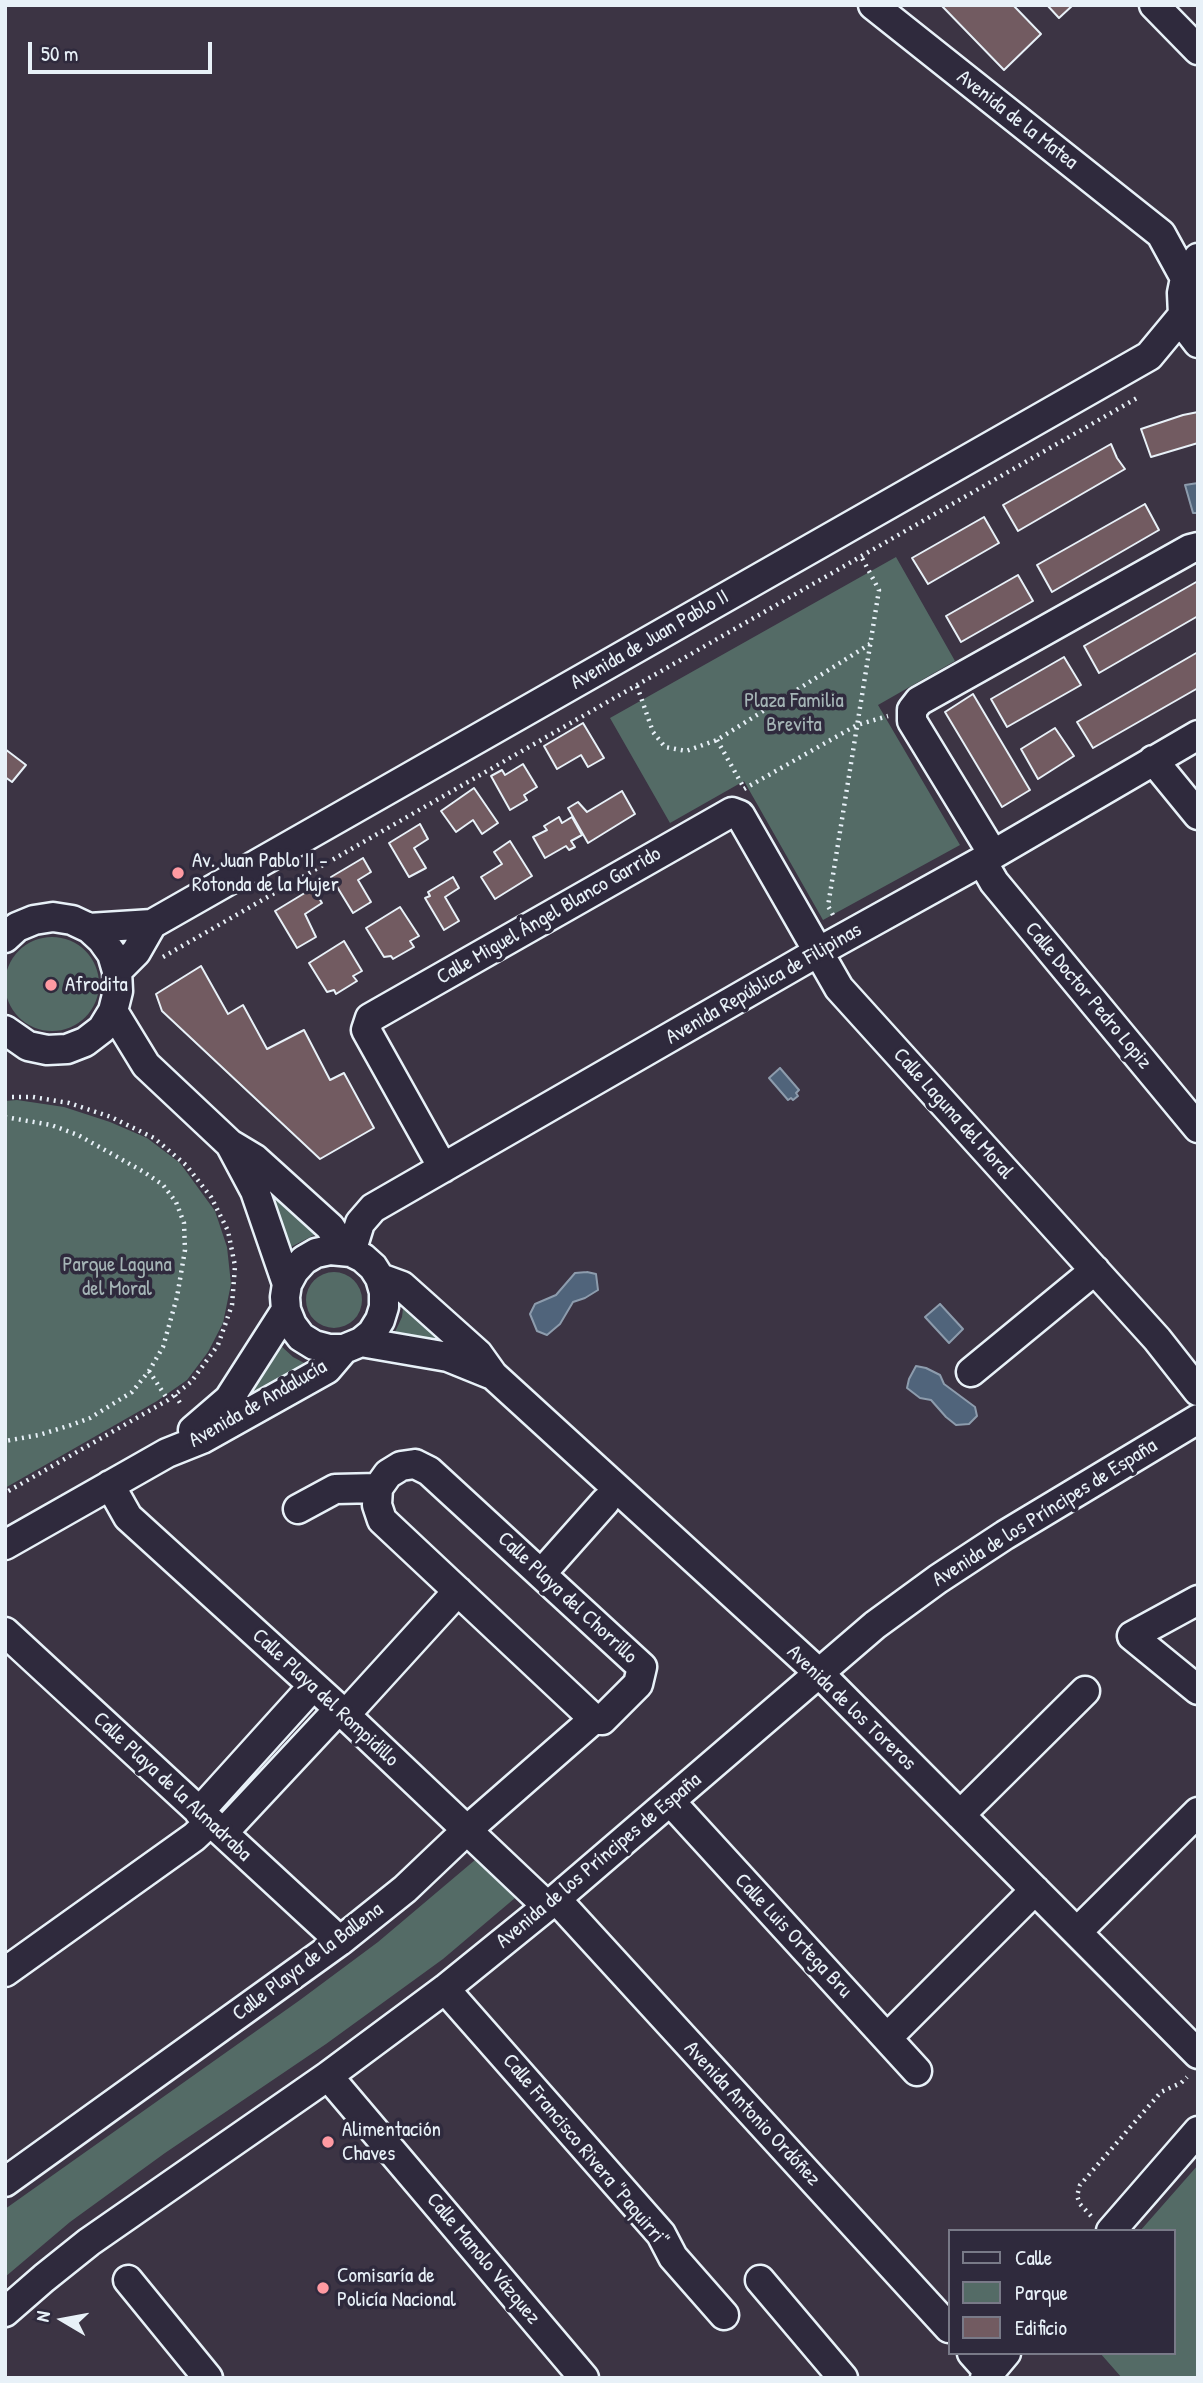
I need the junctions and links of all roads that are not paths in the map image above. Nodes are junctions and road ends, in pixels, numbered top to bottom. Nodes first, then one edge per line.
1 (873, 5) edge
2 (1154, 5) edge
3 (1198, 50) edge
4 (1161, 234) junction
5 (1198, 244) edge
6 (1191, 268) edge
7 (1183, 315) junction
8 (1198, 343) edge
9 (1198, 353) edge
10 (1149, 356) junction
11 (1198, 547) edge
12 (1198, 735) edge
13 (1153, 760) junction
14 (1198, 815) edge
15 (987, 857) junction
16 (152, 924) junction
17 (89, 928) junction
18 (5, 938) edge
19 (818, 952) junction
20 (117, 971) junction
21 (113, 1011) junction
22 (7, 1034) edge
23 (85, 1042) junction
24 (146, 1065) junction
25 (1198, 1128) edge
26 (230, 1144) junction
27 (443, 1168) junction
28 (348, 1251) junction
29 (1095, 1270) junction
30 (380, 1278) junction
31 (286, 1297) junction
32 (353, 1345) junction
33 (971, 1372) dead end
34 (493, 1375) junction
35 (1198, 1391) edge
36 (1198, 1419) edge
37 (167, 1453) junction
38 (110, 1485) junction
39 (378, 1488) junction
40 (605, 1502) dead end
41 (298, 1509) dead end
42 (5, 1545) edge
43 (541, 1574) junction
44 (458, 1591) junction
45 (1198, 1601) edge
46 (5, 1632) edge
47 (819, 1673) junction
48 (313, 1686) junction
49 (1198, 1690) edge
50 (1086, 1691) dead end
51 (342, 1712) junction
52 (594, 1720) junction
53 (670, 1801) junction
54 (1198, 1812) edge
55 (960, 1815) junction
56 (211, 1822) junction
57 (467, 1830) junction
58 (1035, 1890) junction
59 (551, 1903) junction
60 (1077, 1932) junction
61 (340, 1941) junction
62 (5, 1972) edge
63 (445, 1989) junction
64 (887, 2038) junction
65 (1193, 2065) edge
66 (917, 2071) dead end
67 (328, 2076) junction
68 (1198, 2130) edge
69 (5, 2182) edge
70 (1113, 2229) edge
71 (128, 2280) dead end
72 (760, 2280) dead end
73 (5, 2312) edge
74 (724, 2315) dead end
75 (948, 2327) edge
76 (208, 2378) edge
77 (584, 2378) edge
78 (843, 2378) edge

1 - 4 street, Avenida de la Matea
2 - 3 street
4 - 5 street, Avenida de la Matea
4 - 6 street, Avenida de la Matea
6 - 7 street
7 - 8 street
7 - 10 street, Avenida de Juan Pablo II
9 - 10 street, Avenida de Juan Pablo II
10 - 16 street, Avenida de Juan Pablo II
11 - 15 street, Calle Doctor Pedro Lopiz
12 - 13 street, Avenida República de Filipinas
13 - 14 street
13 - 15 street, Avenida República de Filipinas
15 - 19 street, Avenida República de Filipinas
15 - 25 street, Calle Doctor Pedro Lopiz
16 - 17 street, Avenida de Juan Pablo II
16 - 20 street, Avenida de Juan Pablo II
17 - 18 street
17 - 20 street
19 - 27 street, Avenida República de Filipinas
19 - 27 street, Calle Miguel Ángel Blanco Garrido
19 - 29 street, Calle Laguna del Moral
20 - 21 street
21 - 23 street
21 - 24 street
22 - 23 street
23 - 24 street
24 - 26 street
26 - 28 street
26 - 31 street
27 - 28 street, Avenida República de Filipinas
28 - 30 street
28 - 31 street
29 - 33 street
29 - 35 street, Calle Laguna del Moral
30 - 32 street
30 - 34 street, Avenida de los Toreros
31 - 32 street
31 - 37 street, Avenida de Andalucía
32 - 34 street, Avenida de los Toreros
32 - 37 street, Avenida de Andalucía
34 - 47 street, Avenida de los Toreros
36 - 47 street, Avenida de los Príncipes de España
37 - 38 street, Avenida de Andalucía
38 - 42 street, Avenida de Andalucía
38 - 48 street, Calle Playa del Rompidillo
39 - 41 street
39 - 43 street, Calle Playa del Chorrillo
39 - 44 street
40 - 43 street
43 - 52 street, Calle Playa del Chorrillo
44 - 51 street
44 - 52 street
45 - 49 street
46 - 56 street, Calle Playa de la Almadraba
47 - 53 street, Avenida de los Príncipes de España
47 - 55 street, Avenida de los Toreros
48 - 51 street, Calle Playa del Rompidillo
48 - 56 street
50 - 55 street
51 - 56 street
51 - 57 street, Calle Playa del Rompidillo
52 - 57 street, Calle Playa de la Ballena
53 - 59 street, Avenida de los Príncipes de España
53 - 64 street, Calle Luis Ortega Bru
54 - 60 street
55 - 58 street, Avenida de los Toreros
56 - 61 street, Calle Playa de la Almadraba
56 - 62 street
57 - 59 street, Calle Playa del Rompidillo
57 - 61 street, Calle Playa de la Ballena
58 - 60 street, Avenida de los Toreros
58 - 64 street
59 - 63 street, Avenida de los Príncipes de España
59 - 75 street, Avenida Antonio Ordóñez
60 - 65 street, Avenida de los Toreros
61 - 69 street, Calle Playa de la Ballena
63 - 67 street, Avenida de los Príncipes de España
63 - 74 street, Calle Francisco Rivera "Paquirri"
64 - 66 street, Calle Luis Ortega Bru
67 - 73 street, Avenida de los Príncipes de España
67 - 77 street, Calle Manolo Vázquez
68 - 70 street
71 - 76 street
72 - 78 street

